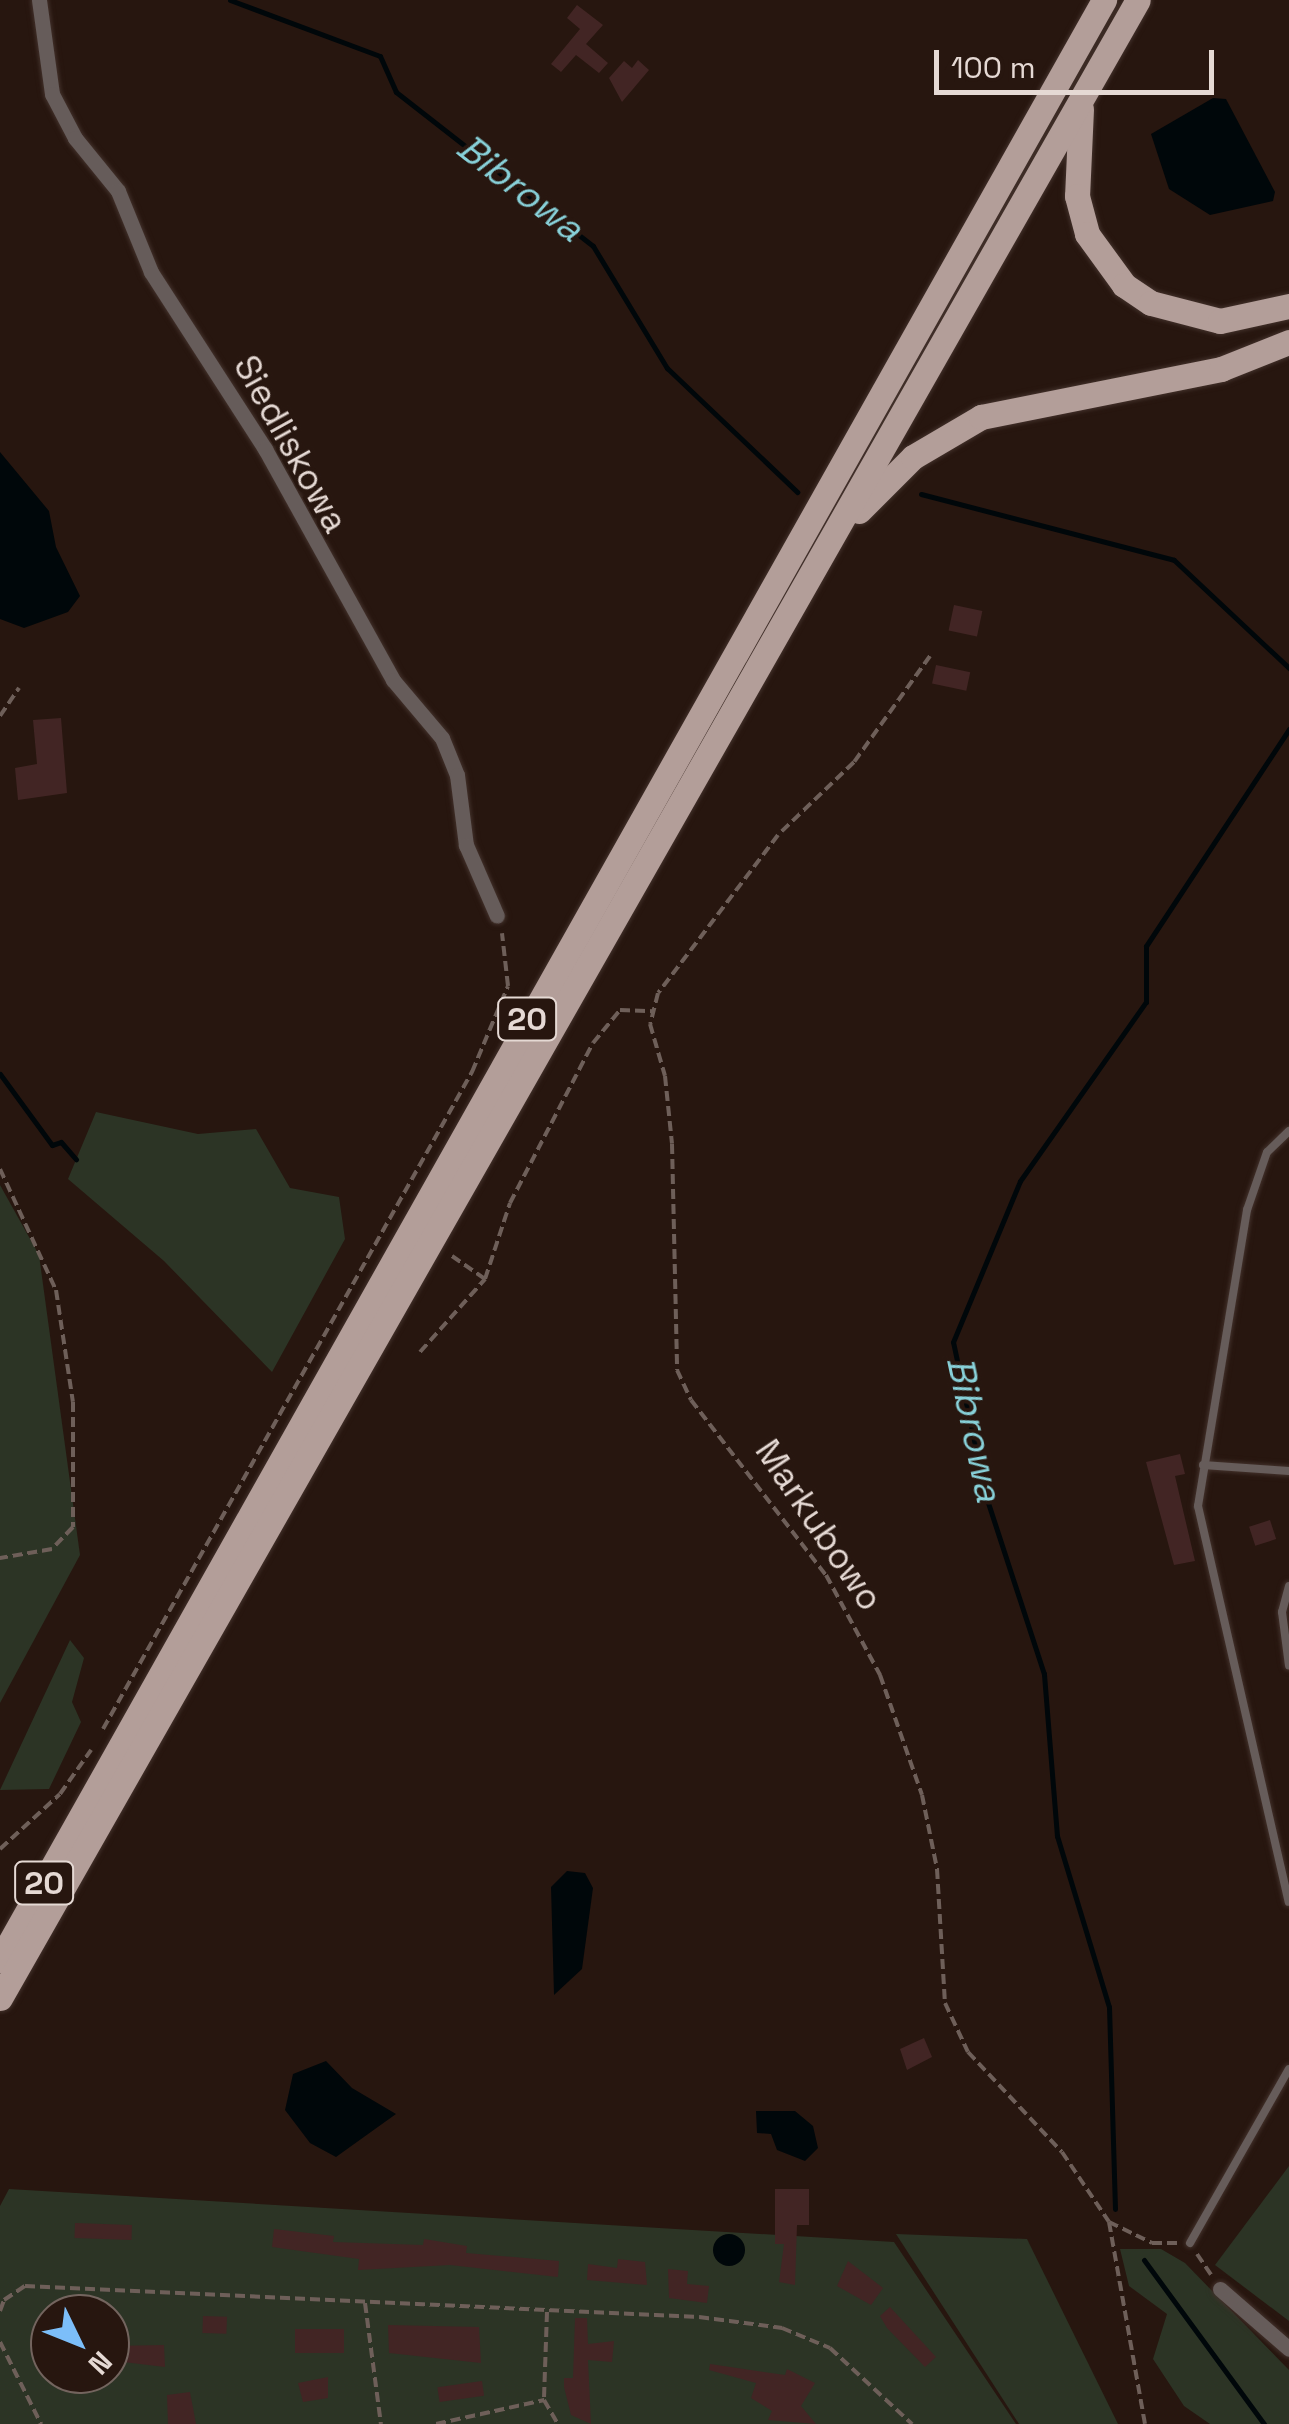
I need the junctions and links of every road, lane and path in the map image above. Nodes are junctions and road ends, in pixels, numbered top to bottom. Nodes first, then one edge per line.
1 (39, 0) edge
2 (1104, 0) edge
3 (1138, 0) edge
4 (1083, 97) junction
5 (1289, 306) edge
6 (1289, 342) edge
7 (806, 588) junction
8 (930, 656) dead end
9 (19, 688) dead end
10 (0, 716) edge
11 (497, 916) joint
12 (653, 1011) junction
13 (1289, 1131) edge
14 (0, 1169) edge
15 (452, 1256) dead end
16 (485, 1279) junction
17 (420, 1352) dead end
18 (1203, 1465) junction
19 (1289, 1471) edge
20 (0, 1558) edge
21 (1289, 1586) edge
22 (1289, 1666) edge
23 (0, 1849) edge
24 (1289, 1903) edge
25 (0, 1960) edge
26 (0, 1998) edge
27 (1289, 2069) edge
28 (1109, 2222) junction
29 (1190, 2243) junction
30 (1220, 2288) joint
31 (365, 2303) junction
32 (0, 2311) edge
33 (547, 2311) junction
34 (0, 2342) edge
35 (1289, 2349) edge
36 (544, 2400) junction
37 (40, 2424) edge
38 (381, 2424) edge
39 (436, 2424) edge
40 (558, 2424) edge
41 (912, 2424) edge
42 (1146, 2424) edge

1 - 11 street, Siedliskowa
2 - 25 main road, 20
3 - 4 main road, 20
4 - 5 main road
4 - 7 main road, 20
6 - 7 main road
7 - 26 main road, 20
8 - 12 path
9 - 10 path
11 - 23 path
12 - 16 path
12 - 28 path, Markubowo
13 - 18 lane
14 - 20 path
15 - 16 path
16 - 17 path
18 - 19 lane
18 - 24 lane
21 - 22 lane
27 - 29 lane
28 - 29 path
28 - 42 path
29 - 30 path
30 - 35 street
31 - 32 path
31 - 33 path
31 - 38 path
33 - 36 path
33 - 41 path
34 - 37 path
36 - 39 path
36 - 40 path

